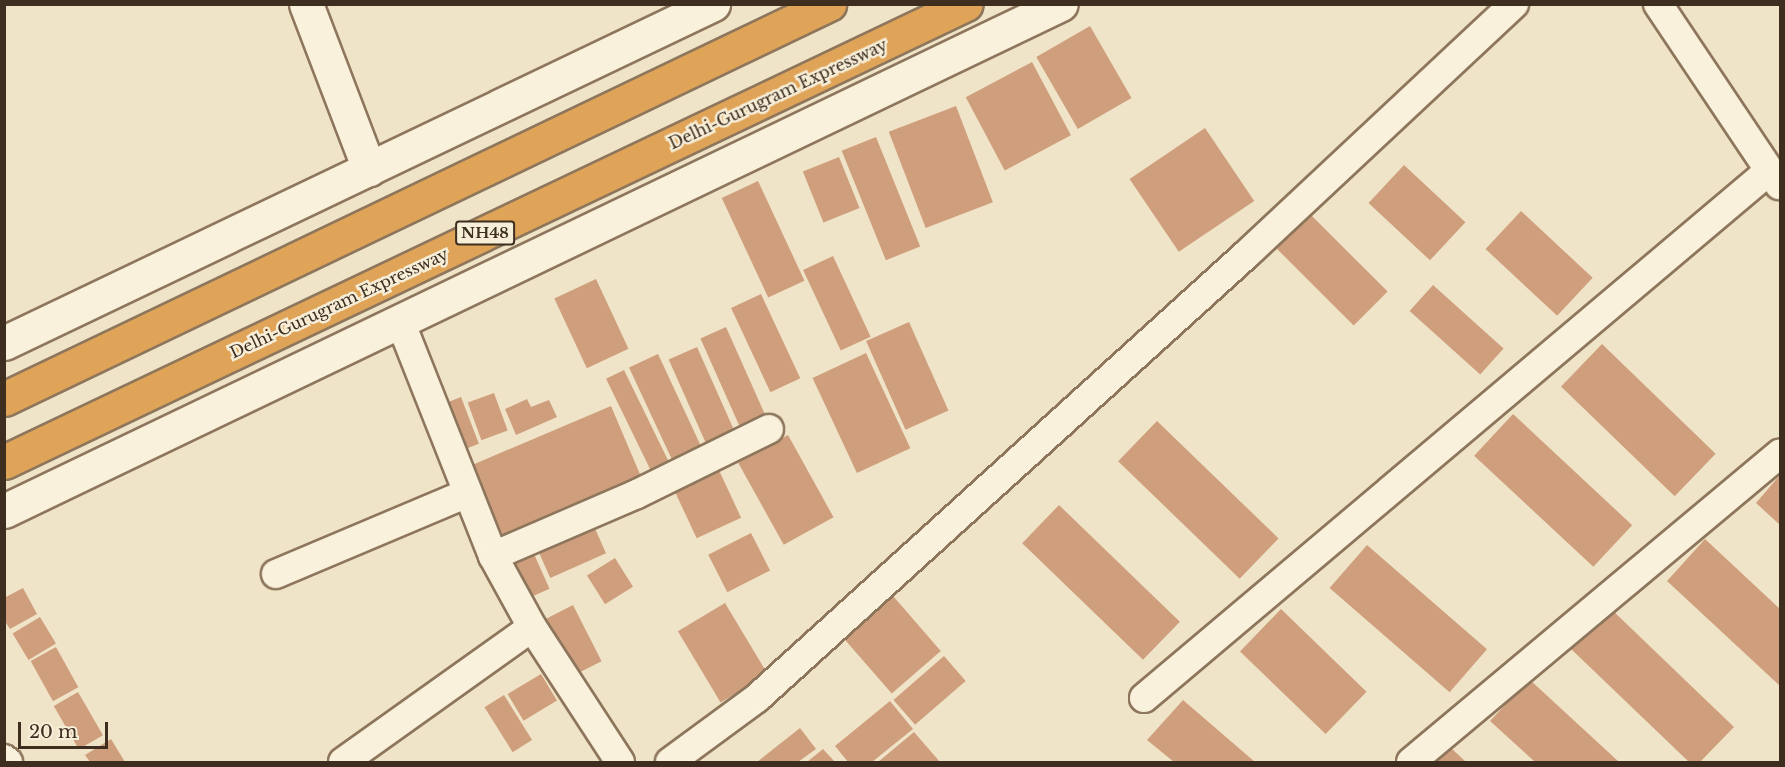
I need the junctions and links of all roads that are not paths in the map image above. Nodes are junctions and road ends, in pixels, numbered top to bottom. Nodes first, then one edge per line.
1 (306, 4) edge
2 (713, 4) edge
3 (830, 4) edge
4 (966, 4) edge
5 (1061, 4) edge
6 (1514, 4) edge
7 (1658, 4) edge
8 (369, 170) junction
9 (1775, 179) edge
10 (400, 321) junction
11 (4, 343) edge
12 (4, 399) edge
13 (769, 429) dead end
14 (1780, 453) edge
15 (4, 462) edge
16 (468, 493) junction
17 (4, 511) edge
18 (493, 556) junction
19 (276, 574) dead end
20 (532, 627) junction
21 (1144, 698) dead end
22 (4, 759) edge
23 (8, 762) edge
24 (343, 762) edge
25 (620, 762) edge
26 (670, 762) edge
27 (1411, 762) edge

1 - 8 main road
2 - 8 main road
3 - 12 highway
4 - 15 highway, Delhi-Gurugram Expressway / NH48
5 - 10 main road
6 - 26 street
7 - 9 street
8 - 11 main road
9 - 21 street
10 - 16 street
10 - 17 main road
13 - 18 street
14 - 27 street
16 - 18 street
16 - 19 street
18 - 20 street
20 - 24 street
20 - 25 street
22 - 23 street

